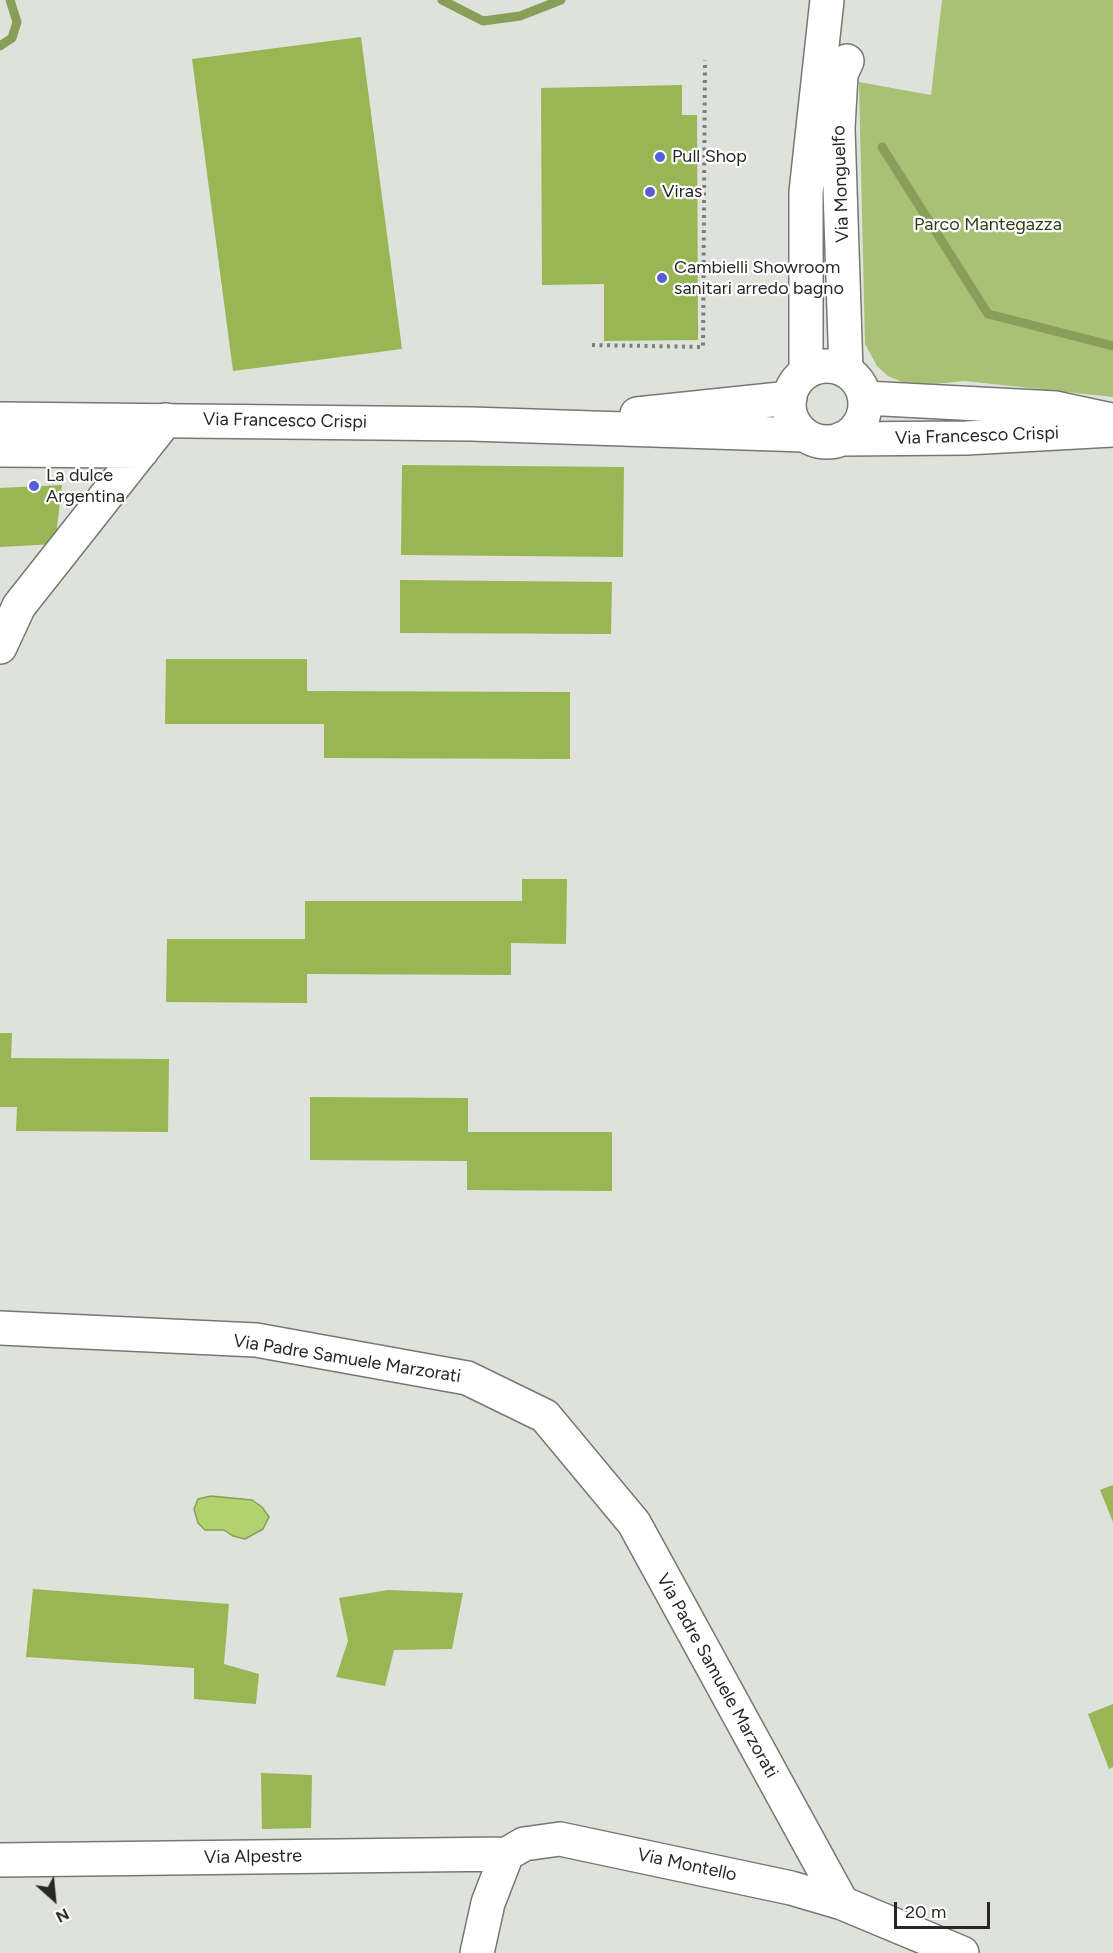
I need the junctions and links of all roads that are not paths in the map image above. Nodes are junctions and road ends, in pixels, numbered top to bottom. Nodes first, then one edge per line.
1 (827, 0) edge
2 (834, 64) junction
3 (846, 371) junction
4 (798, 385) junction
5 (865, 398) junction
6 (0, 419) edge
7 (166, 420) junction
8 (1113, 420) edge
9 (570, 426) junction
10 (1113, 430) edge
11 (805, 435) junction
12 (842, 439) junction
13 (0, 450) edge
14 (142, 451) junction
15 (0, 647) edge
16 (0, 1328) edge
17 (507, 1854) junction
18 (0, 1860) edge
19 (842, 1903) junction
20 (477, 1953) edge
21 (962, 1953) edge

1 - 2 street, Via Monguelfo
2 - 3 street, Via Monguelfo
2 - 4 street, Via Monguelfo
3 - 4 street
3 - 5 street
4 - 9 street, Via Francesco Crispi
4 - 11 street
5 - 8 street, Via Francesco Crispi
5 - 12 street
6 - 7 street, Via Francesco Crispi
7 - 9 street, Via Francesco Crispi
7 - 14 street
9 - 11 street, Via Francesco Crispi
10 - 12 street, Via Francesco Crispi
11 - 12 street
13 - 14 street
14 - 15 street
16 - 19 street, Via Padre Samuele Marzorati
17 - 18 street, Via Alpestre
17 - 19 street, Via Montello
17 - 20 street
19 - 21 street, Via Montello

